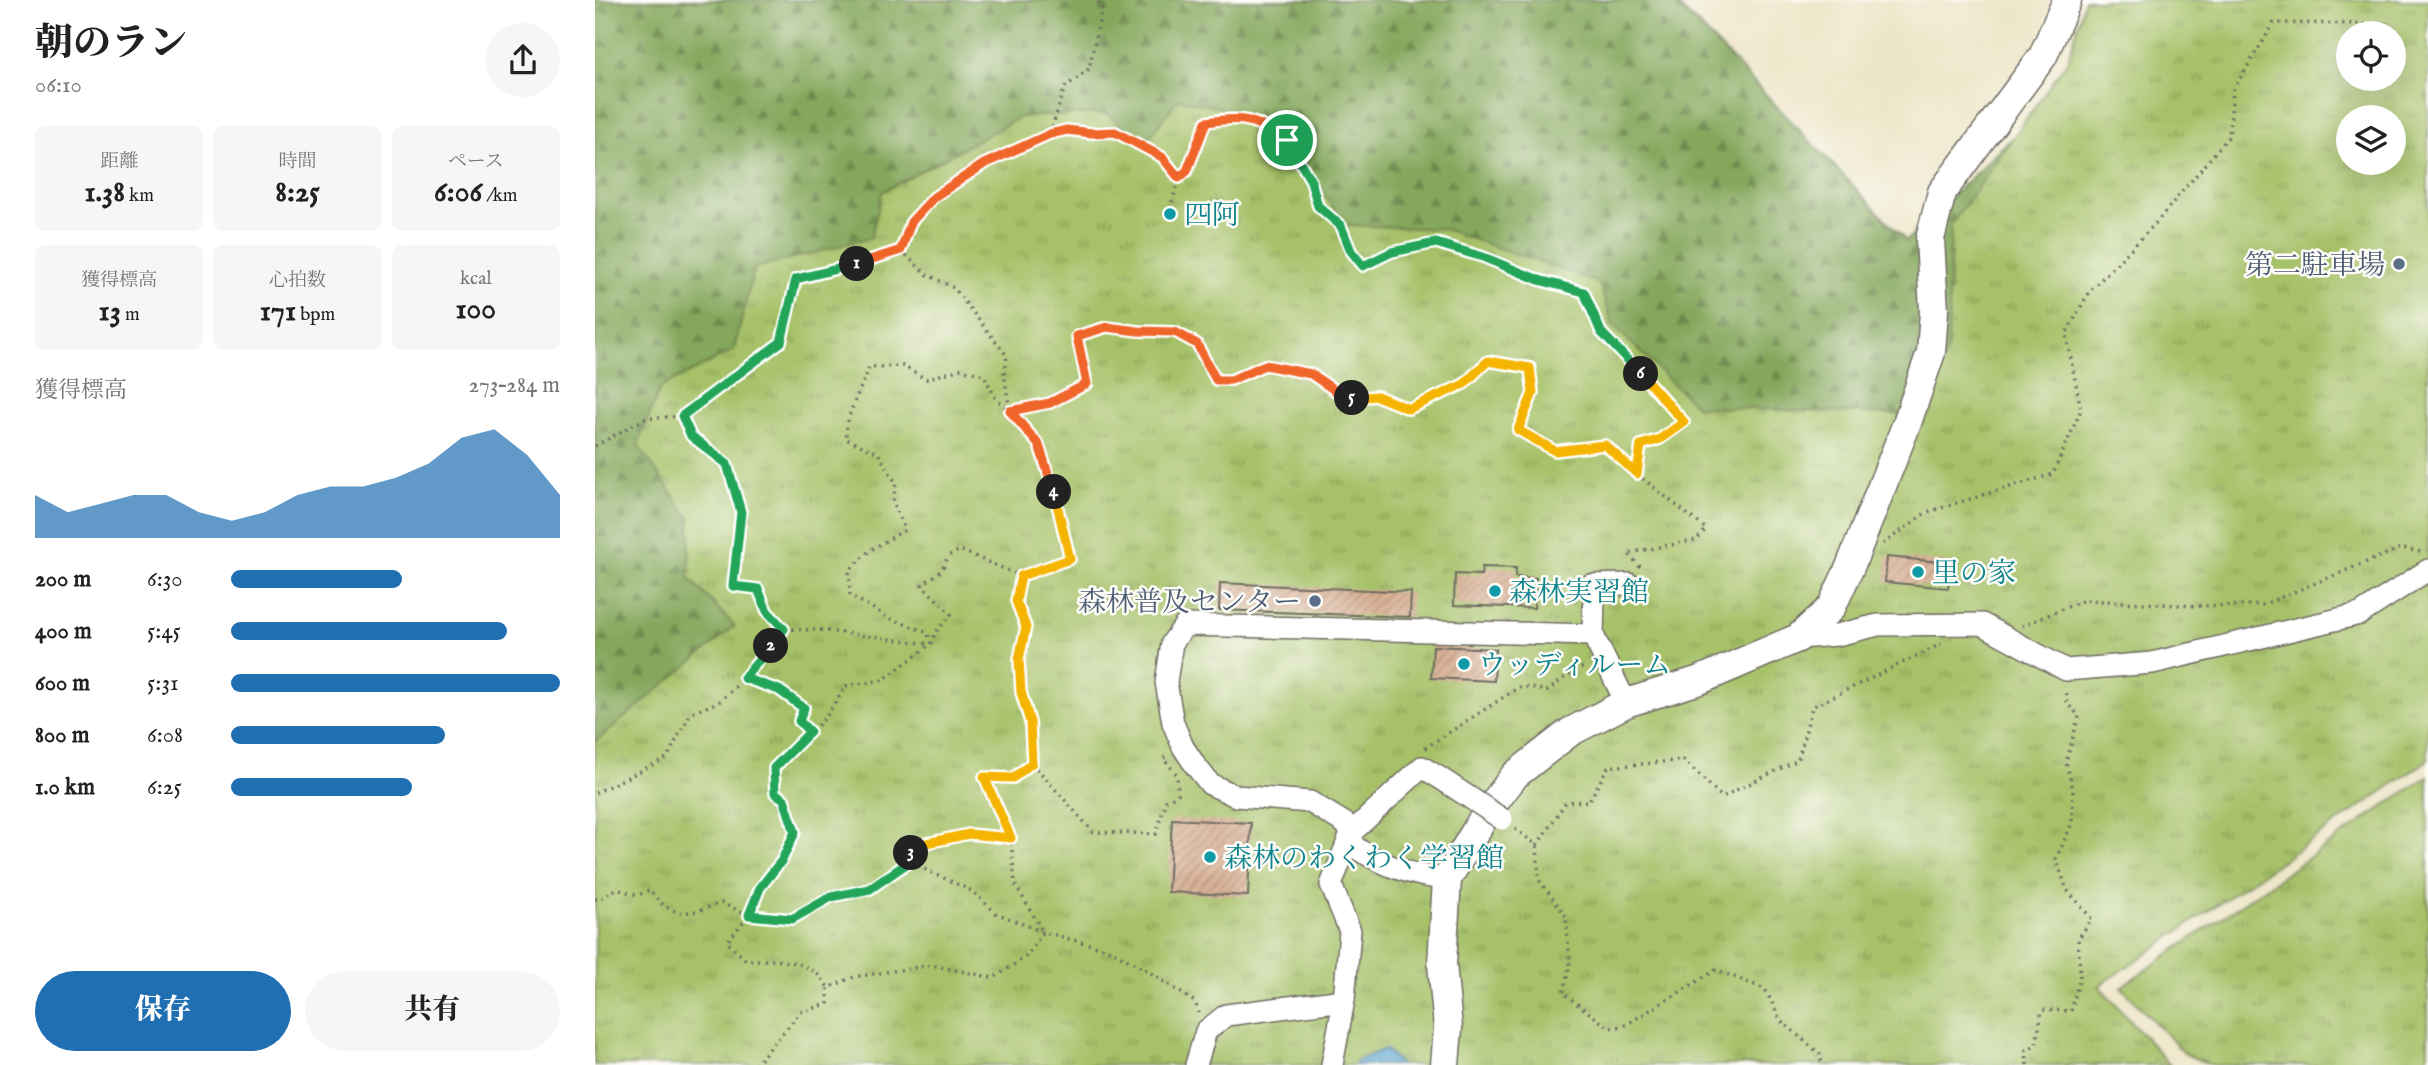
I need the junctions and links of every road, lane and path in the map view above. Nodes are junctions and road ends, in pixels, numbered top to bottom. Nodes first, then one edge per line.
1 (1097, 0) edge
2 (2067, 0) edge
3 (2336, 24) edge
4 (1050, 134) junction
5 (1179, 178) junction
6 (1170, 209) dead end
7 (901, 250) junction
8 (1010, 411) junction
9 (682, 416) junction
10 (595, 446) edge
11 (1637, 474) junction
12 (1883, 544) dead end
13 (2428, 553) edge
14 (2428, 570) edge
15 (1021, 576) junction
16 (1635, 576) joint
17 (784, 629) junction
18 (1593, 635) junction
19 (2001, 635) junction
20 (1798, 638) junction
21 (1946, 642) dead end
22 (931, 644) junction
23 (1604, 660) junction
24 (2066, 670) junction
25 (744, 678) junction
26 (1626, 703) junction
27 (810, 732) junction
28 (1183, 747) junction
29 (1415, 754) dead end
30 (1032, 763) junction
31 (595, 793) edge
32 (1502, 820) joint
33 (1351, 833) junction
34 (1011, 838) junction
35 (1537, 845) junction
36 (909, 862) junction
37 (1447, 879) junction
38 (595, 899) edge
39 (749, 915) junction
40 (1043, 932) junction
41 (828, 988) junction
42 (1344, 1000) junction
43 (1206, 1031) junction
44 (755, 1065) edge
45 (1196, 1065) edge
46 (1332, 1065) edge
47 (1445, 1065) edge
48 (1822, 1065) edge
49 (2027, 1065) edge

1 - 4 path
2 - 20 main road
3 - 12 path
4 - 5 path
4 - 7 path
5 - 6 path
5 - 11 path
7 - 8 path
7 - 9 path
8 - 11 path
8 - 15 path
8 - 22 path
9 - 10 path
9 - 17 path
11 - 16 path
13 - 19 path
14 - 24 lane
15 - 22 path
15 - 30 path
16 - 18 lane
17 - 22 path
17 - 25 path
18 - 23 lane
18 - 28 lane
19 - 20 lane
19 - 24 lane
20 - 26 main road
21 - 35 path
22 - 27 path
23 - 26 lane
23 - 29 path
24 - 49 path
25 - 27 path
25 - 31 path
26 - 37 main road
27 - 39 path
28 - 30 path
28 - 33 lane
30 - 34 path
32 - 33 lane, bridge
32 - 35 path
33 - 37 lane
33 - 42 lane
34 - 36 path
34 - 40 path
35 - 48 path
36 - 39 path
36 - 40 path
37 - 47 main road
38 - 39 path
39 - 41 path
40 - 41 path
40 - 43 path
41 - 44 path
42 - 43 lane
42 - 46 lane
43 - 45 lane

